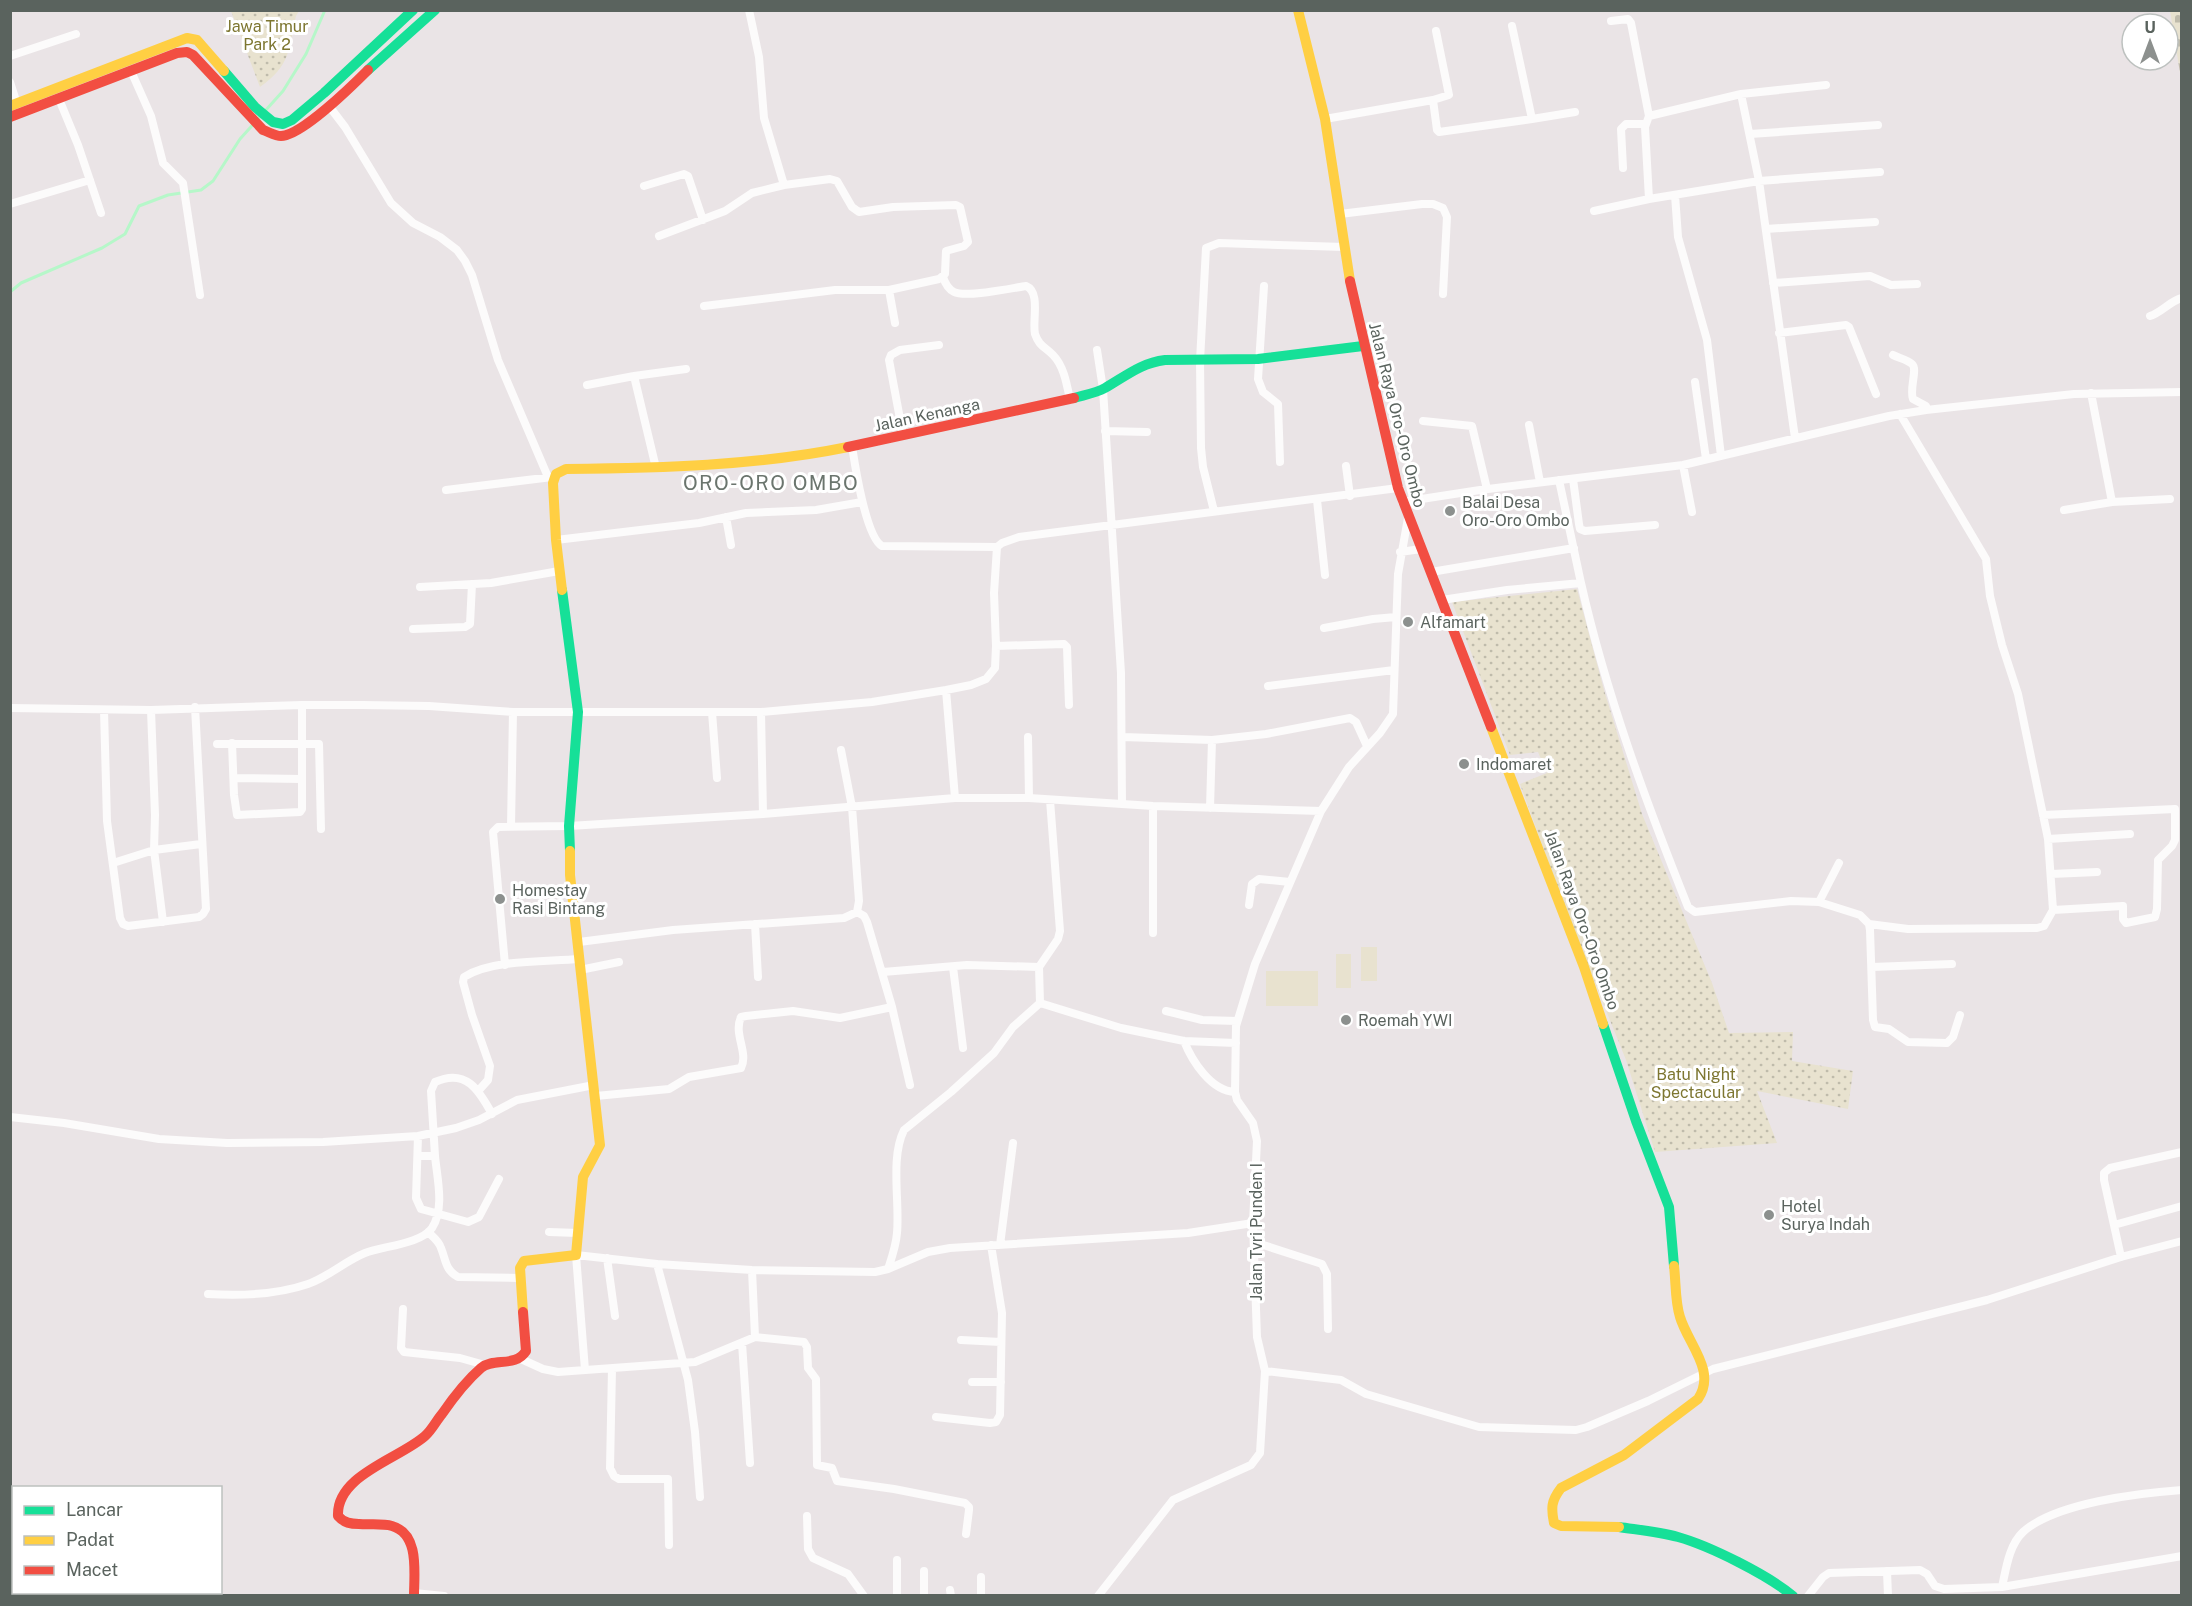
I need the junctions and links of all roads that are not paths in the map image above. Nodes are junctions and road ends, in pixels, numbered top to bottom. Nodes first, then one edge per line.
1 (413, 10) edge
2 (435, 10) edge
3 (748, 10) edge
4 (1298, 10) edge
5 (1611, 21) dead end
6 (1512, 26) dead end
7 (1436, 31) dead end
8 (76, 34) dead end
9 (10, 56) edge
10 (131, 71) junction
11 (10, 82) edge
12 (1826, 84) dead end
13 (1741, 94) junction
14 (59, 99) junction
15 (1433, 100) junction
16 (14, 105) edge
17 (329, 106) junction
18 (251, 110) junction
19 (1575, 112) dead end
20 (10, 117) edge
21 (1325, 119) junction
22 (1532, 119) junction
23 (1647, 120) junction
24 (1878, 125) dead end
25 (268, 126) junction
26 (1750, 134) junction
27 (1623, 168) dead end
28 (1880, 172) dead end
29 (90, 180) junction
30 (1758, 181) junction
31 (784, 185) junction
32 (645, 186) dead end
33 (1675, 195) junction
34 (1649, 199) junction
35 (10, 204) edge
36 (1594, 211) dead end
37 (101, 213) dead end
38 (1340, 214) junction
39 (703, 220) junction
40 (1875, 222) dead end
41 (1766, 229) junction
42 (659, 236) dead end
43 (1344, 247) junction
44 (943, 277) junction
45 (1773, 284) junction
46 (1917, 284) dead end
47 (1264, 286) dead end
48 (889, 290) junction
49 (1443, 294) dead end
50 (200, 295) dead end
51 (2181, 298) edge
52 (704, 306) dead end
53 (2150, 316) dead end
54 (896, 323) dead end
55 (1779, 333) junction
56 (939, 345) dead end
57 (1363, 346) junction
58 (1097, 350) dead end
59 (1893, 355) dead end
60 (1258, 358) junction
61 (1200, 361) junction
62 (686, 369) dead end
63 (634, 376) junction
64 (1695, 382) dead end
65 (587, 386) dead end
66 (1103, 389) junction
67 (2181, 392) edge
68 (2091, 393) junction
69 (1876, 394) dead end
70 (1070, 400) junction
71 (1926, 410) junction
72 (1900, 414) junction
73 (1423, 421) dead end
74 (1529, 425) dead end
75 (1105, 431) junction
76 (1147, 432) dead end
77 (903, 435) junction
78 (1795, 438) junction
79 (852, 446) junction
80 (1721, 456) junction
81 (1706, 459) junction
82 (1281, 462) dead end
83 (1683, 465) junction
84 (1346, 466) dead end
85 (656, 468) junction
86 (551, 477) junction
87 (1573, 479) junction
88 (1559, 480) junction
89 (1540, 482) junction
90 (1398, 488) junction
91 (1487, 489) junction
92 (446, 490) dead end
93 (1350, 496) junction
94 (2170, 499) dead end
95 (1317, 500) junction
96 (862, 502) junction
97 (1402, 502) junction
98 (2112, 502) junction
99 (2064, 510) dead end
100 (1214, 511) junction
101 (1692, 513) dead end
102 (726, 517) junction
103 (1408, 518) junction
104 (1655, 525) dead end
105 (1111, 526) junction
106 (556, 540) junction
107 (731, 545) dead end
108 (997, 547) junction
109 (1574, 548) junction
110 (1420, 549) junction
111 (1400, 552) junction
112 (559, 571) junction
113 (1431, 572) junction
114 (1325, 575) dead end
115 (472, 584) junction
116 (1581, 584) junction
117 (420, 587) dead end
118 (1442, 600) junction
119 (1396, 617) junction
120 (1324, 628) dead end
121 (413, 630) dead end
122 (996, 646) junction
123 (1394, 670) junction
124 (1268, 686) dead end
125 (946, 690) junction
126 (302, 705) junction
127 (1069, 705) dead end
128 (195, 707) junction
129 (10, 708) edge
130 (104, 710) junction
131 (152, 710) junction
132 (513, 712) junction
133 (578, 712) junction
134 (712, 712) junction
135 (761, 712) junction
136 (1028, 737) dead end
137 (1123, 737) junction
138 (1212, 740) junction
139 (232, 743) junction
140 (302, 743) junction
141 (217, 744) dead end
142 (1367, 746) junction
143 (842, 750) dead end
144 (234, 778) junction
145 (301, 778) junction
146 (717, 778) dead end
147 (955, 798) junction
148 (1029, 798) junction
149 (1050, 800) junction
150 (1122, 804) junction
151 (1153, 806) junction
152 (852, 807) junction
153 (1210, 808) junction
154 (2178, 809) edge
155 (1321, 811) junction
156 (763, 814) junction
157 (2043, 815) junction
158 (511, 826) junction
159 (569, 826) junction
160 (321, 829) dead end
161 (2130, 834) dead end
162 (2048, 839) junction
163 (201, 844) junction
164 (153, 850) junction
165 (113, 862) junction
166 (1839, 862) dead end
167 (2097, 872) dead end
168 (2051, 874) junction
169 (1290, 882) junction
170 (1819, 902) junction
171 (1249, 905) dead end
172 (2053, 910) junction
173 (857, 912) junction
174 (163, 921) junction
175 (755, 924) junction
176 (1869, 924) junction
177 (1153, 933) dead end
178 (579, 942) junction
179 (619, 962) dead end
180 (1952, 964) dead end
181 (505, 965) junction
182 (580, 965) junction
183 (952, 967) junction
184 (1039, 967) junction
185 (1872, 967) junction
186 (883, 972) junction
187 (758, 977) dead end
188 (1040, 1003) junction
189 (892, 1007) junction
190 (1166, 1011) dead end
191 (1960, 1015) dead end
192 (1237, 1021) junction
193 (1184, 1041) junction
194 (1236, 1043) junction
195 (963, 1048) dead end
196 (910, 1084) dead end
197 (479, 1090) junction
198 (595, 1090) junction
199 (1235, 1092) junction
200 (492, 1114) junction
201 (10, 1117) edge
202 (434, 1132) junction
203 (418, 1136) junction
204 (1013, 1143) dead end
205 (2181, 1152) edge
206 (418, 1156) junction
207 (435, 1156) junction
208 (499, 1179) dead end
209 (2181, 1206) edge
210 (439, 1213) junction
211 (1253, 1223) junction
212 (2114, 1225) junction
213 (428, 1232) junction
214 (549, 1232) dead end
215 (578, 1233) junction
216 (2181, 1241) edge
217 (1254, 1242) junction
218 (996, 1245) junction
219 (576, 1255) junction
220 (2121, 1257) junction
221 (607, 1258) junction
222 (657, 1264) junction
223 (888, 1269) junction
224 (752, 1270) junction
225 (520, 1278) junction
226 (208, 1294) dead end
227 (403, 1308) dead end
228 (615, 1316) dead end
229 (1328, 1329) dead end
230 (755, 1337) junction
231 (961, 1340) dead end
232 (1002, 1342) junction
233 (742, 1343) junction
234 (521, 1359) junction
235 (684, 1363) junction
236 (485, 1365) junction
237 (612, 1369) junction
238 (585, 1370) junction
239 (1265, 1371) junction
240 (1705, 1372) junction
241 (972, 1382) dead end
242 (1001, 1382) junction
243 (936, 1417) dead end
244 (750, 1463) dead end
245 (2181, 1490) edge
246 (700, 1497) dead end
247 (807, 1516) dead end
248 (966, 1534) dead end
249 (669, 1545) dead end
250 (2181, 1556) edge
251 (897, 1560) dead end
252 (924, 1571) dead end
253 (1887, 1571) junction
254 (981, 1577) dead end
255 (2002, 1587) junction
256 (414, 1594) edge
257 (1098, 1595) edge
258 (444, 1596) edge
259 (864, 1596) edge
260 (897, 1596) edge
261 (924, 1596) edge
262 (981, 1596) edge
263 (1793, 1596) edge
264 (1808, 1596) edge
265 (1888, 1596) edge

1 - 25 street
2 - 17 street
3 - 31 street
4 - 21 street, Jalan Raya Oro-Oro Ombo
5 - 23 street
6 - 22 street
7 - 15 street
8 - 9 street
10 - 14 street
10 - 18 street
10 - 50 street
11 - 16 street
12 - 13 street
13 - 23 street
13 - 26 street
14 - 20 street
14 - 29 street
15 - 21 street
15 - 22 street
16 - 18 street
17 - 25 street
17 - 86 street
18 - 25 street
19 - 22 street
21 - 38 street, Jalan Raya Oro-Oro Ombo
23 - 27 street
23 - 34 street
24 - 26 street
26 - 30 street
28 - 30 street
29 - 35 street
29 - 37 street
30 - 33 street
30 - 41 street
31 - 39 street
31 - 44 street
32 - 39 street
33 - 34 street
33 - 80 street
34 - 36 street
38 - 43 street, Jalan Raya Oro-Oro Ombo
38 - 49 street
39 - 42 street
40 - 41 street
41 - 45 street
43 - 57 street, Jalan Raya Oro-Oro Ombo
43 - 61 street
44 - 48 street
44 - 70 street
45 - 46 street
45 - 55 street
47 - 60 street
48 - 52 street
48 - 54 street
51 - 53 street
55 - 69 street
55 - 78 street
56 - 77 street
57 - 60 street, Jalan Kenanga
57 - 90 street, Jalan Raya Oro-Oro Ombo
58 - 66 street
59 - 71 street
60 - 61 street, Jalan Kenanga
60 - 82 street
61 - 66 street, Jalan Kenanga
61 - 100 street
62 - 63 street
63 - 65 street
63 - 85 street
64 - 81 street
66 - 70 street, Jalan Kenanga
66 - 75 street
67 - 68 street
68 - 71 street
68 - 98 street
70 - 77 street, Jalan Kenanga
71 - 72 street
72 - 78 street
72 - 157 street
73 - 91 street
74 - 89 street
75 - 76 street
75 - 105 street
77 - 79 street, Jalan Kenanga
78 - 80 street
79 - 85 street, Jalan Kenanga
79 - 96 street
80 - 81 street
81 - 83 street
83 - 87 street
83 - 101 street
84 - 93 street
85 - 86 street, Jalan Kenanga
86 - 92 street
86 - 106 street
87 - 88 street
87 - 104 street
88 - 89 street
88 - 109 street
89 - 91 street
90 - 93 street
90 - 97 street, Jalan Raya Oro-Oro Ombo
91 - 97 street
93 - 95 street
94 - 98 street
95 - 100 street
95 - 114 street
96 - 102 street
96 - 108 street
97 - 103 street, Jalan Raya Oro-Oro Ombo
98 - 99 street
100 - 105 street
102 - 106 street
102 - 107 street
103 - 110 street, Jalan Raya Oro-Oro Ombo
103 - 111 street
105 - 108 street
105 - 137 street
106 - 112 street
108 - 122 street
109 - 113 street
109 - 116 street
110 - 111 street
110 - 113 street, Jalan Raya Oro-Oro Ombo
111 - 119 street
112 - 115 street
112 - 133 street
113 - 118 street, Jalan Raya Oro-Oro Ombo
115 - 117 street
115 - 121 street
116 - 118 street
116 - 170 street
118 - 240 street, Jalan Raya Oro-Oro Ombo
119 - 120 street
119 - 123 street
122 - 125 street
122 - 127 street
123 - 124 street
123 - 142 street
125 - 135 street
125 - 147 street
126 - 128 street
126 - 132 street
126 - 140 street
128 - 131 street
128 - 163 street
129 - 130 street
130 - 131 street
130 - 165 street
131 - 164 street
132 - 133 street
132 - 158 street
133 - 134 street
133 - 159 street
134 - 135 street
134 - 146 street
135 - 156 street
136 - 148 street
137 - 138 street
137 - 150 street
138 - 142 street
138 - 153 street
139 - 140 street
139 - 141 street
139 - 144 street
140 - 145 street
140 - 160 street
142 - 155 street
143 - 152 street
144 - 145 street
144 - 145 street
147 - 148 street
147 - 152 street
148 - 149 street
149 - 150 street
149 - 184 street
150 - 151 street
151 - 153 street
151 - 177 street
152 - 156 street
152 - 173 street
153 - 155 street
154 - 157 street
154 - 172 street
155 - 169 street
156 - 159 street
157 - 162 street
158 - 159 street
158 - 181 street
159 - 178 street
161 - 162 street
162 - 168 street
163 - 164 street
163 - 174 street
164 - 165 street
164 - 174 street
165 - 174 street
166 - 170 street
167 - 168 street
168 - 172 street
169 - 171 street
169 - 192 street
170 - 176 street
172 - 176 street
173 - 175 street
173 - 186 street
175 - 178 street
175 - 187 street
176 - 185 street
178 - 182 street
179 - 182 street
180 - 185 street
181 - 182 street
181 - 197 street
182 - 198 street
183 - 184 street
183 - 186 street
183 - 195 street
184 - 188 street
185 - 191 street
186 - 189 street
188 - 193 street
188 - 223 street
189 - 196 street
189 - 198 street
190 - 192 street
192 - 194 street
193 - 194 street
193 - 199 street
194 - 199 street
197 - 200 street
197 - 202 street
198 - 200 street
198 - 215 street
199 - 211 street, Jalan Tvri Punden I
200 - 202 street
201 - 203 street
202 - 203 street
202 - 207 street
203 - 206 street
204 - 218 street
205 - 212 street
206 - 207 street
206 - 210 street
207 - 210 street
208 - 210 street
209 - 212 street
210 - 213 street
211 - 217 street, Jalan Tvri Punden I
211 - 218 street
212 - 220 street
213 - 225 street
213 - 226 street
214 - 215 street
215 - 219 street
216 - 220 street
217 - 229 street
217 - 239 street, Jalan Tvri Punden I
218 - 223 street
218 - 232 street
219 - 221 street
219 - 225 street
219 - 238 street
220 - 240 street
221 - 222 street
221 - 228 street
222 - 224 street
222 - 235 street
223 - 224 street
224 - 230 street
225 - 234 street
227 - 236 street
230 - 233 street
230 - 248 street
231 - 232 street
232 - 242 street
233 - 235 street
233 - 244 street
234 - 236 street
234 - 238 street
235 - 237 street
235 - 246 street
236 - 256 street
237 - 238 street
237 - 249 street
239 - 240 street
239 - 257 street, Jalan Tvri Punden I
240 - 263 street
241 - 242 street
242 - 243 street
245 - 255 street
247 - 259 street
250 - 255 street
251 - 260 street
252 - 261 street
253 - 255 street
253 - 264 street
253 - 265 street
254 - 262 street
256 - 258 street

